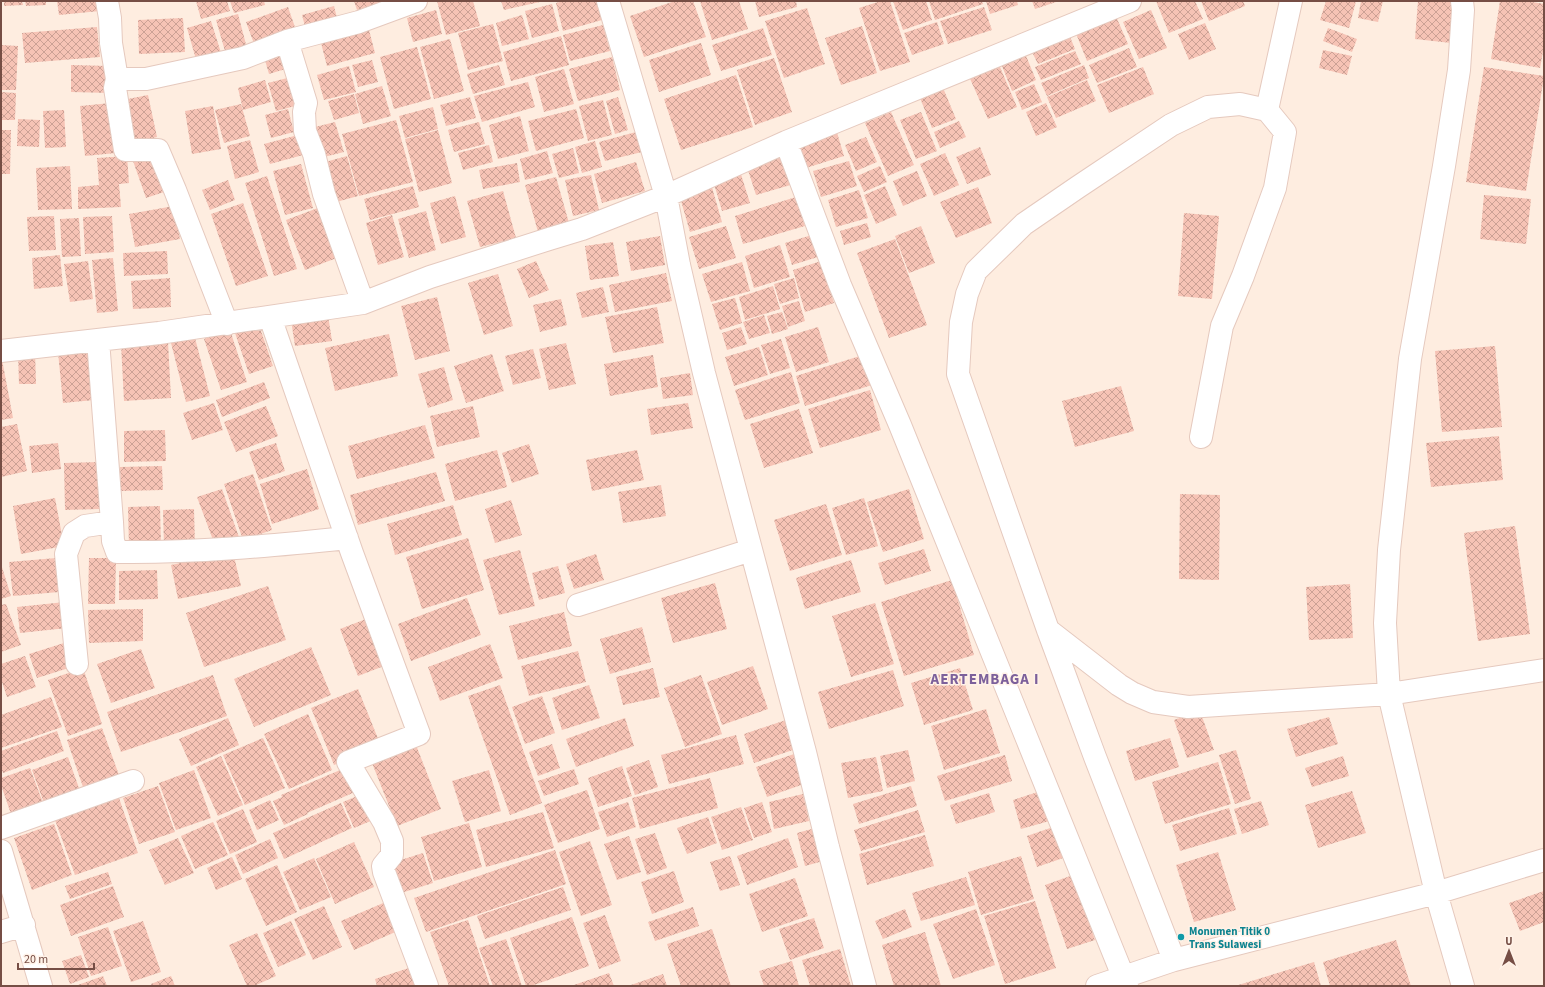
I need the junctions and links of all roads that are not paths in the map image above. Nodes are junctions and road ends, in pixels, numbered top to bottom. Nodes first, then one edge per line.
1 (107, 1) edge
2 (416, 1) edge
3 (608, 1) edge
4 (1130, 1) edge
5 (1291, 1) edge
6 (1462, 1) edge
7 (287, 42) junction
8 (117, 79) junction
9 (1267, 110) junction
10 (786, 142) junction
11 (666, 196) junction
12 (362, 303) junction
13 (270, 318) junction
14 (227, 324) junction
15 (98, 340) junction
16 (1, 351) edge
17 (1201, 437) dead end
18 (112, 522) junction
19 (347, 538) junction
20 (751, 550) junction
21 (578, 605) dead end
22 (1048, 630) junction
23 (77, 664) dead end
24 (1544, 670) edge
25 (1389, 694) junction
26 (133, 780) dead end
27 (1, 828) edge
28 (1, 851) edge
29 (1544, 860) edge
30 (1436, 893) junction
31 (24, 925) junction
32 (1, 932) edge
33 (1174, 960) junction
34 (1125, 981) edge
35 (41, 986) edge
36 (427, 986) edge
37 (865, 986) edge
38 (1097, 986) edge
39 (1463, 986) edge

1 - 8 street
2 - 7 street
3 - 11 street
4 - 10 street
5 - 9 street
6 - 25 street
7 - 8 street
7 - 12 street
8 - 14 street
9 - 17 street
9 - 22 street
10 - 11 street
10 - 34 street
11 - 12 street
11 - 20 street
12 - 13 street
13 - 14 street
13 - 19 street
14 - 15 street
15 - 16 street
15 - 18 street
18 - 19 street
18 - 23 street
19 - 36 street
20 - 21 street
20 - 37 street
22 - 25 street
22 - 33 street
24 - 25 street
25 - 30 street
26 - 27 street
28 - 31 street
29 - 30 street
30 - 33 street
30 - 39 street
31 - 32 street
31 - 35 street
33 - 34 street
34 - 38 street

